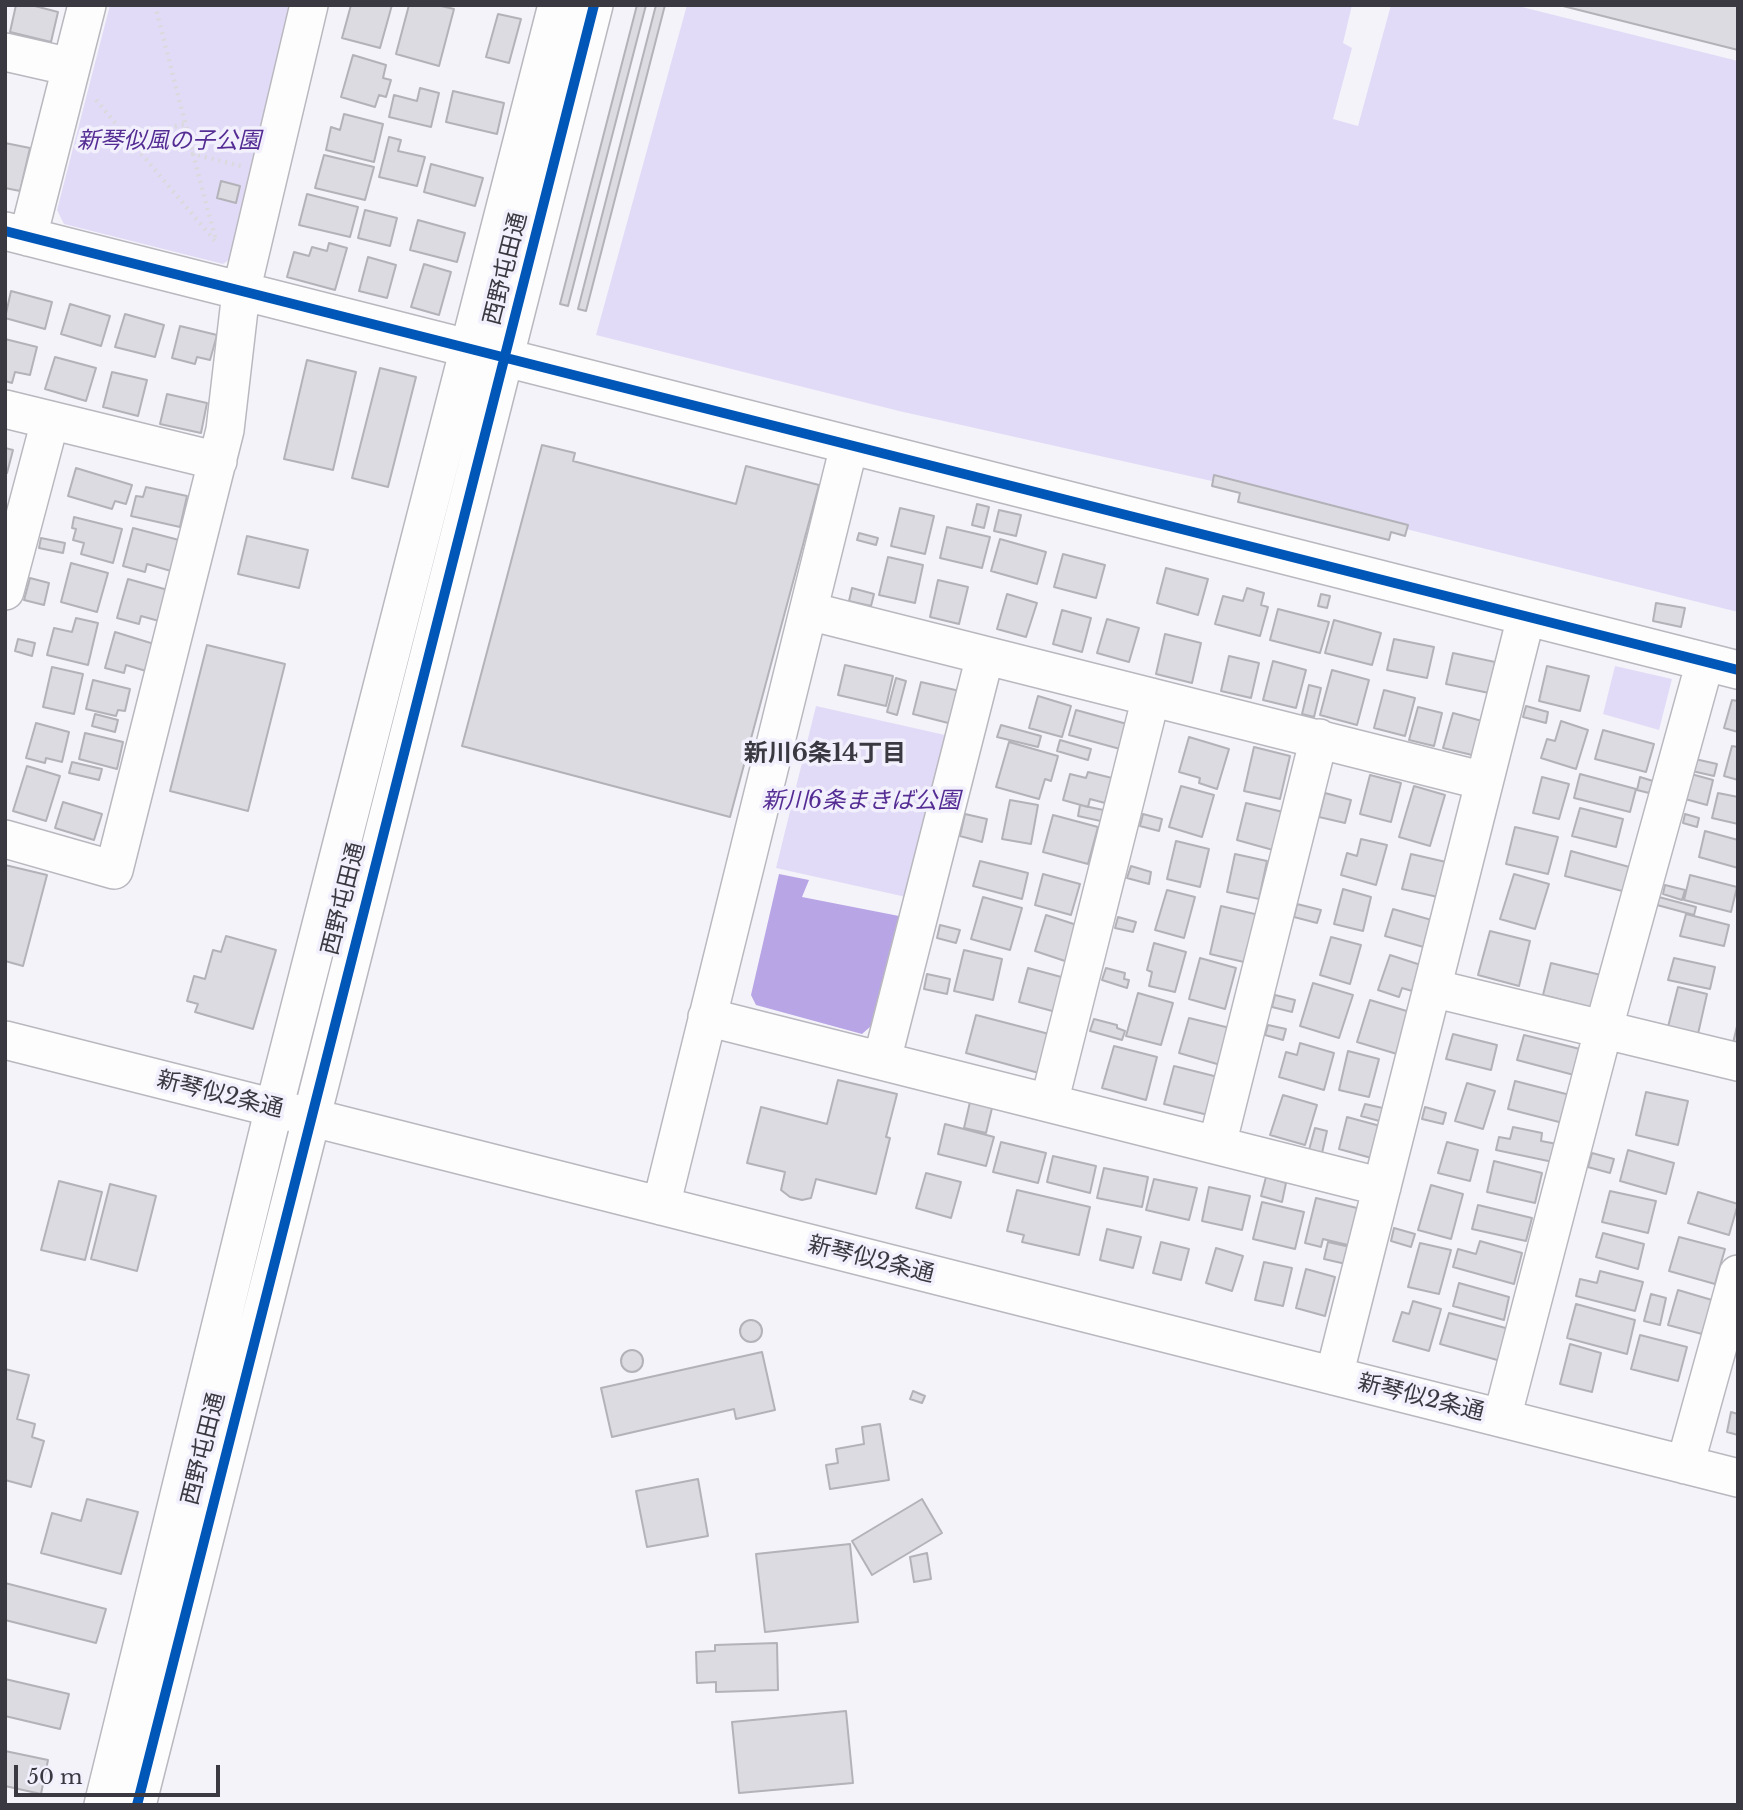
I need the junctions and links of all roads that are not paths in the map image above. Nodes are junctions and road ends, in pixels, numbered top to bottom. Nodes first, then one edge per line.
1 (87, 5) edge
2 (309, 5) edge
3 (551, 7) edge
4 (593, 12) edge
5 (5, 52) edge
6 (71, 67) junction
7 (17, 234) edge
8 (241, 292) junction
9 (469, 350) junction
10 (505, 359) junction
11 (5, 409) edge
12 (50, 421) junction
13 (849, 446) junction
14 (218, 461) junction
15 (5, 591) edge
16 (810, 611) junction
17 (1526, 617) junction
18 (985, 656) junction
19 (1721, 666) edge
20 (1151, 696) junction
21 (1319, 738) junction
22 (1484, 781) junction
23 (5, 839) edge
24 (1432, 988) junction
25 (707, 1017) junction
26 (1602, 1031) junction
27 (5, 1040) edge
28 (882, 1060) junction
29 (1738, 1062) edge
30 (1049, 1102) junction
31 (274, 1108) junction
32 (310, 1118) junction
33 (1217, 1145) junction
34 (1382, 1187) junction
35 (660, 1206) junction
36 (1738, 1274) edge
37 (1334, 1376) junction
38 (1502, 1418) junction
39 (1685, 1465) junction
40 (1738, 1478) edge
41 (103, 1805) edge
42 (136, 1805) edge

1 - 6 street
2 - 8 street
3 - 4 street
3 - 9 street, 西野屯田通
4 - 10 street, 西野屯田通
5 - 6 street
6 - 7 street
7 - 8 street
8 - 9 street
8 - 14 street
9 - 10 street
9 - 31 street, 西野屯田通
10 - 13 street
10 - 32 street, 西野屯田通
11 - 12 street
12 - 14 street
12 - 15 street
13 - 16 street
13 - 17 street
14 - 23 street
16 - 18 street
16 - 25 street
17 - 19 street
17 - 22 street
18 - 20 street
18 - 28 street
19 - 26 street
20 - 21 street
20 - 30 street
21 - 22 street
21 - 33 street
22 - 24 street
24 - 26 street
24 - 34 street
25 - 28 street
25 - 35 street
26 - 29 street
26 - 38 street
27 - 31 street, 新琴似2条通
28 - 30 street
30 - 33 street
31 - 32 street, 新琴似2条通
31 - 41 street, 西野屯田通
32 - 35 street, 新琴似2条通
32 - 42 street, 西野屯田通
33 - 34 street
34 - 37 street
35 - 37 street, 新琴似2条通
36 - 39 street
37 - 38 street, 新琴似2条通
38 - 39 street, 新琴似2条通
39 - 40 street, 新琴似2条通

